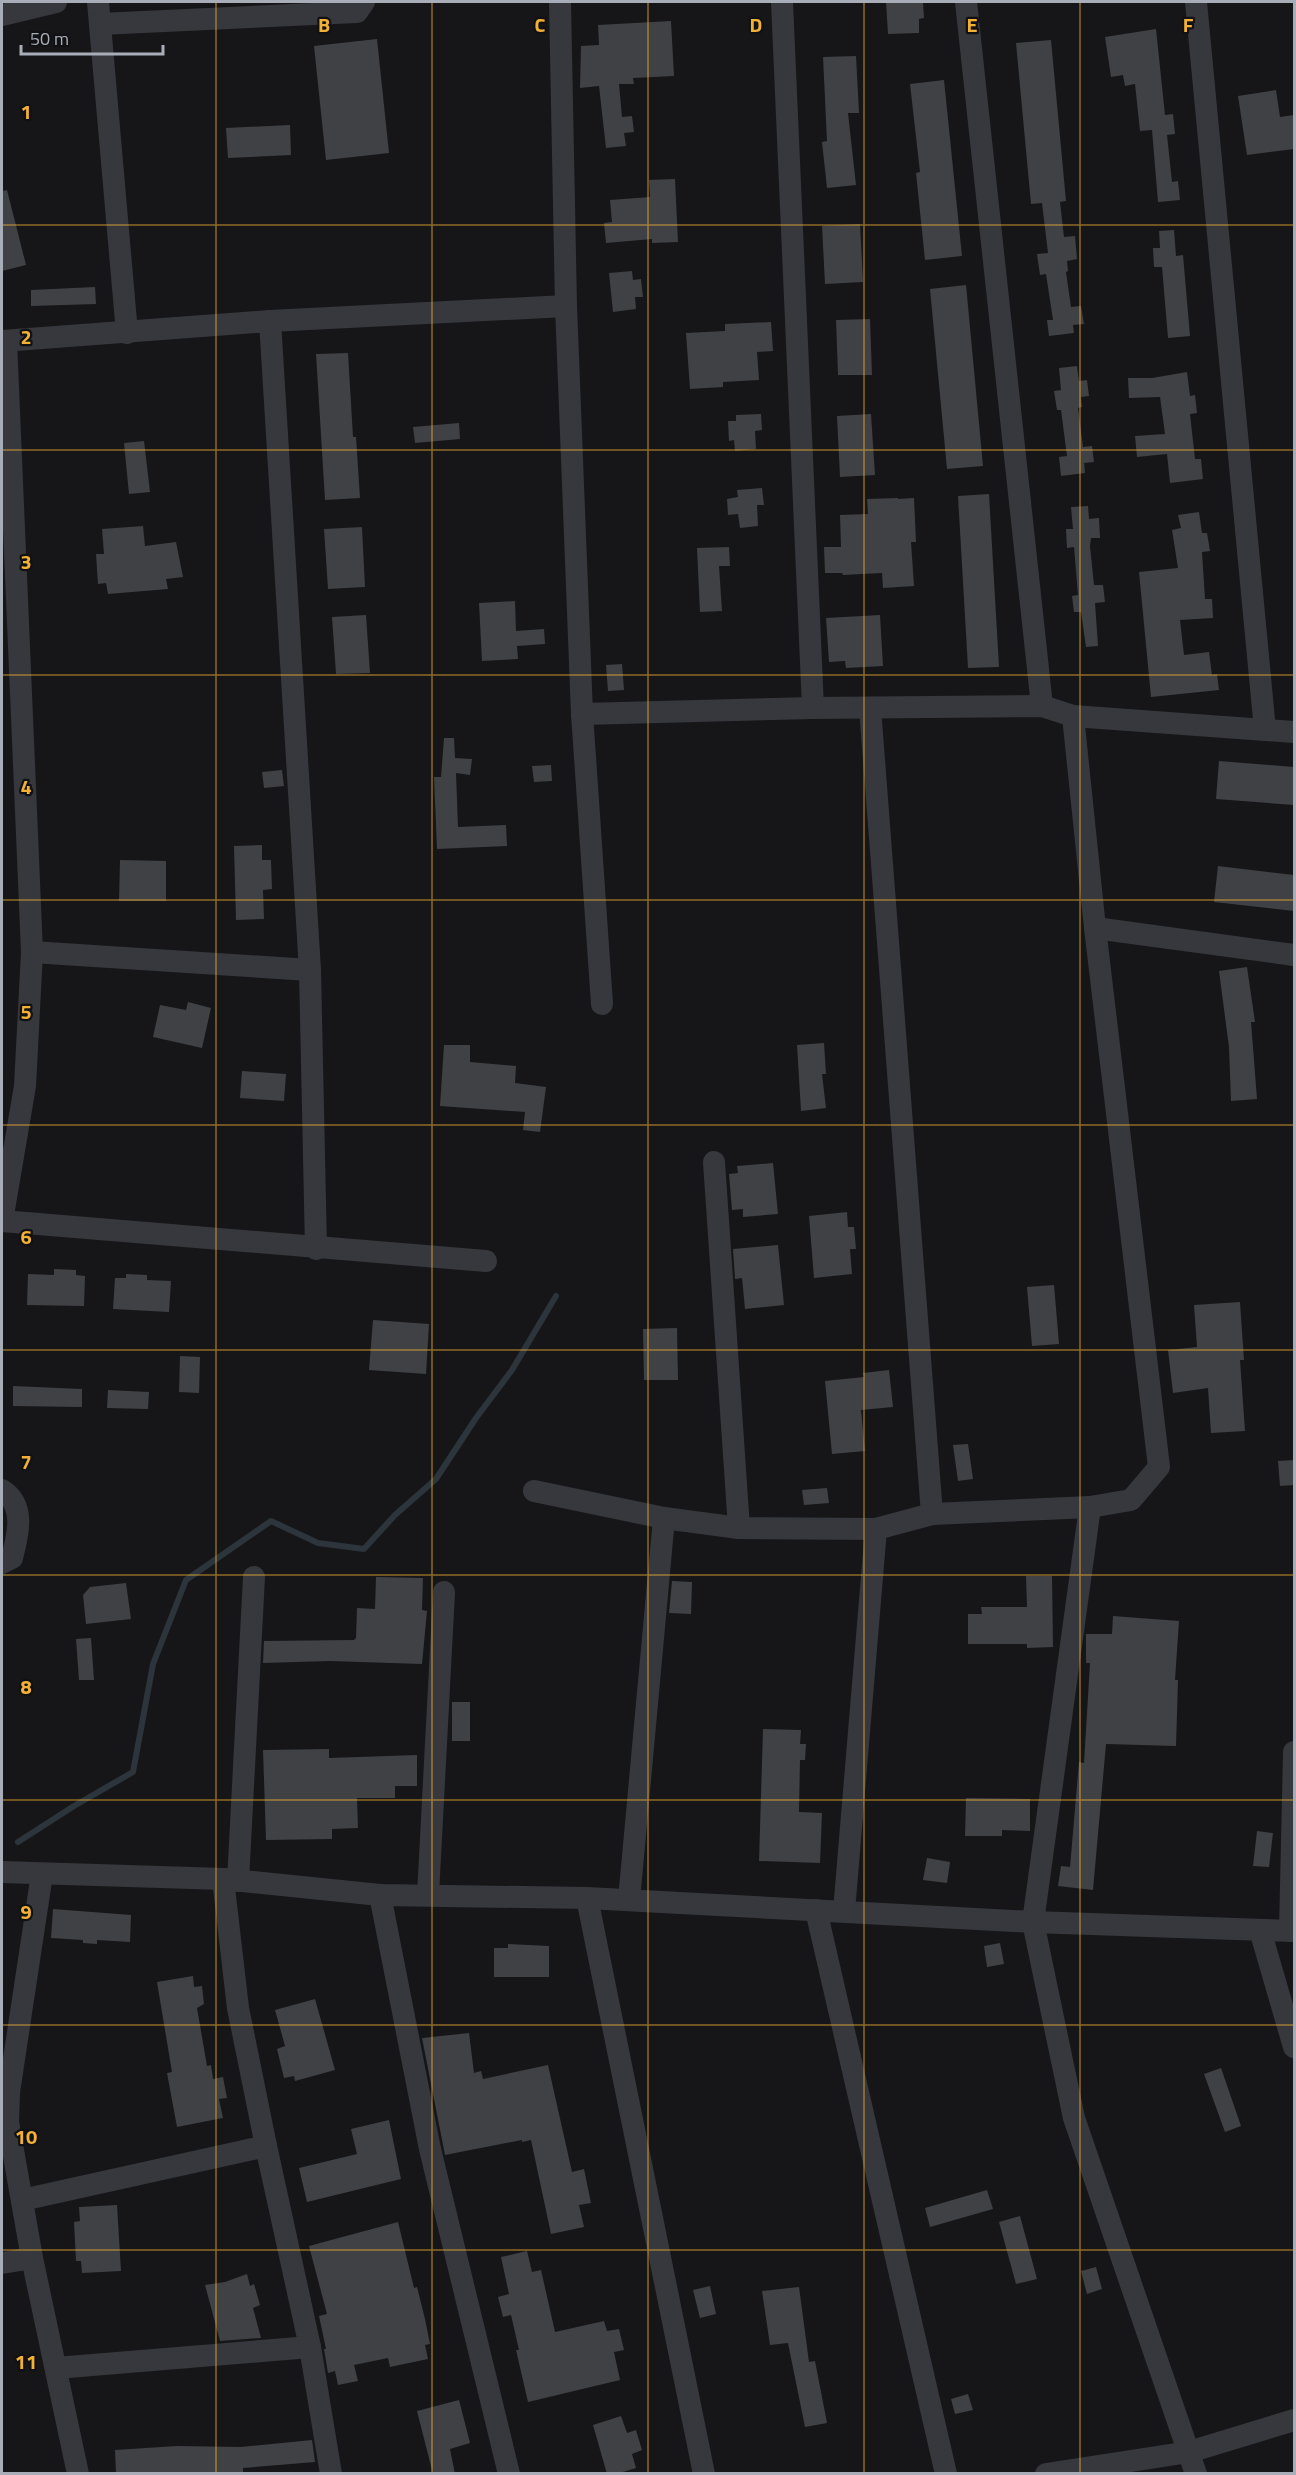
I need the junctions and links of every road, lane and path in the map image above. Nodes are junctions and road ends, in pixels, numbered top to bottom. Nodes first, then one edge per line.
1 (56, 2) edge
2 (364, 2) edge
3 (560, 2) edge
4 (782, 2) edge
5 (966, 2) edge
6 (1196, 2) edge
7 (99, 13) edge
8 (2, 15) edge
9 (566, 306) junction
10 (270, 321) junction
11 (127, 333) junction
12 (4, 341) edge
13 (10, 586) edge
14 (1042, 706) junction
15 (813, 708) junction
16 (870, 708) junction
17 (582, 714) junction
18 (1073, 716) junction
19 (1265, 730) junction
20 (1294, 732) edge
21 (1095, 928) junction
22 (32, 952) junction
23 (1294, 955) edge
24 (310, 970) junction
25 (602, 1004) dead end
26 (714, 1162) dead end
27 (2, 1221) edge
28 (316, 1249) junction
29 (486, 1261) dead end
30 (2, 1490) edge
31 (534, 1491) dead end
32 (1090, 1507) junction
33 (932, 1514) junction
34 (664, 1518) junction
35 (739, 1528) junction
36 (876, 1529) junction
37 (2, 1563) edge
38 (254, 1577) dead end
39 (444, 1592) dead end
40 (1294, 1752) edge
41 (2, 1872) edge
42 (42, 1874) junction
43 (231, 1880) junction
44 (380, 1895) junction
45 (428, 1895) junction
46 (587, 1898) junction
47 (629, 1900) junction
48 (816, 1910) junction
49 (844, 1911) junction
50 (1033, 1922) junction
51 (1260, 1930) junction
52 (1292, 1931) edge
53 (1294, 2047) edge
54 (266, 2146) junction
55 (22, 2200) junction
56 (32, 2258) junction
57 (2, 2264) edge
58 (310, 2347) junction
59 (56, 2368) junction
60 (1294, 2420) edge
61 (1192, 2463) edge
62 (699, 2473) edge
63 (78, 2474) edge
64 (331, 2474) edge
65 (509, 2474) edge
66 (946, 2474) edge
67 (1046, 2474) edge

1 - 8 street
2 - 7 street
3 - 9 street
4 - 15 street
5 - 14 street
6 - 19 street
7 - 11 street
9 - 10 street
9 - 17 street
10 - 11 street
10 - 24 street
11 - 12 street
12 - 13 street
13 - 22 street
14 - 16 street
14 - 18 street
15 - 16 street
15 - 17 street
16 - 33 street
17 - 25 street
18 - 19 street
18 - 21 street
19 - 20 street
21 - 23 street
21 - 32 street
22 - 24 street
22 - 27 street
24 - 28 street
26 - 35 street
27 - 28 street
28 - 29 street
30 - 37 street
31 - 34 street
32 - 33 street
32 - 50 street
33 - 36 street
34 - 35 street
34 - 47 street
35 - 36 street
36 - 49 street
38 - 43 street
39 - 45 street
40 - 52 street
41 - 42 street
42 - 43 street
42 - 55 street
43 - 44 street
43 - 54 street
44 - 45 street
44 - 65 street
45 - 46 street
46 - 47 street
46 - 62 street
47 - 48 street
48 - 49 street
48 - 66 street
49 - 50 street
50 - 51 street
50 - 61 street
51 - 52 street
51 - 53 street
54 - 55 street
54 - 58 street
55 - 56 street
56 - 57 street
56 - 59 street
58 - 59 street
58 - 64 street
59 - 63 street
60 - 61 street
61 - 67 street

